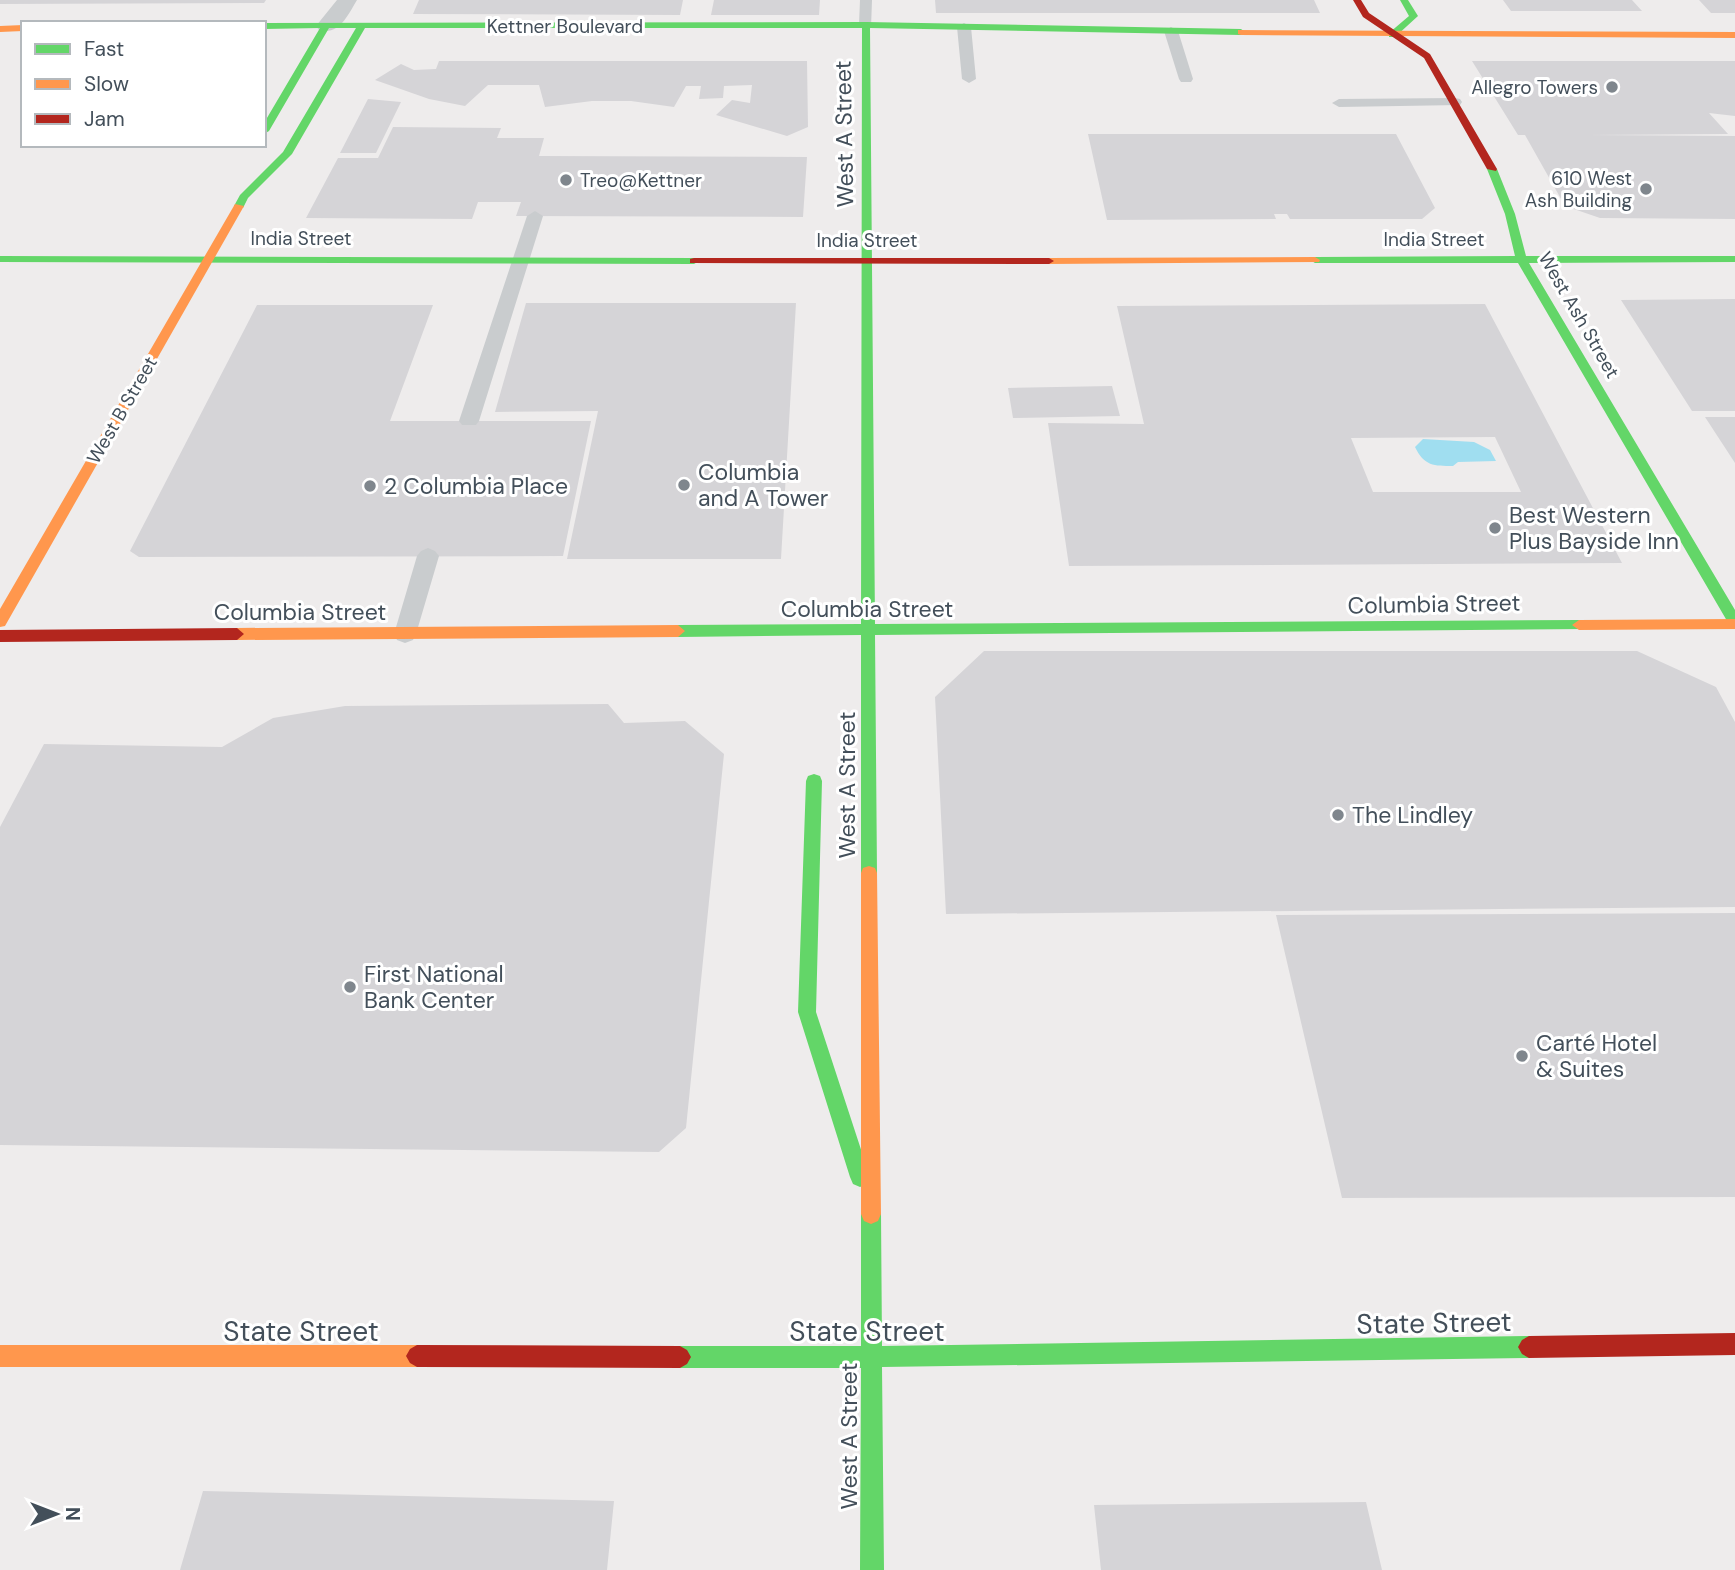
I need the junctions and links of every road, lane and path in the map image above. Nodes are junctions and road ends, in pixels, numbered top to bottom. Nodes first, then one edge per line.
1 (347, 0) edge
2 (866, 0) edge
3 (1357, 0) edge
4 (1404, 0) edge
5 (866, 25) junction
6 (266, 26) edge
7 (326, 26) junction
8 (362, 26) junction
9 (964, 27) junction
10 (21, 28) edge
11 (0, 29) edge
12 (1171, 31) junction
13 (1392, 35) junction
14 (1735, 35) edge
15 (899, 43) dead end
16 (0, 44) edge
17 (21, 45) edge
18 (291, 47) dead end
19 (314, 47) junction
20 (357, 47) junction
21 (969, 79) dead end
22 (1186, 79) dead end
23 (1455, 102) junction
24 (1339, 103) dead end
25 (266, 128) edge
26 (244, 175) dead end
27 (244, 197) junction
28 (535, 216) dead end
29 (0, 259) edge
30 (208, 259) junction
31 (1735, 259) edge
32 (522, 260) junction
33 (1521, 260) junction
34 (868, 262) junction
35 (470, 421) dead end
36 (428, 556) dead end
37 (0, 622) edge
38 (1735, 623) edge
39 (870, 632) junction
40 (405, 634) junction
41 (0, 636) edge
42 (814, 781) dead end
43 (872, 1213) junction
44 (1735, 1344) edge
45 (0, 1356) edge
46 (872, 1357) junction
47 (872, 1570) edge

1 - 7 street
2 - 5 lane, West A Street
3 - 13 main road, West Ash Street
4 - 13 main road
5 - 8 main road, Kettner Boulevard
5 - 9 main road, Kettner Boulevard
5 - 34 main road, West A Street
6 - 7 main road, Kettner Boulevard
7 - 8 main road, Kettner Boulevard
7 - 19 main road
8 - 20 main road, West B Street
9 - 12 main road, Kettner Boulevard
9 - 15 main road
9 - 21 lane
10 - 11 main road
12 - 13 main road, Kettner Boulevard
12 - 22 lane
13 - 14 main road, Kettner Boulevard
13 - 23 main road, West Ash Street
16 - 17 main road
18 - 19 main road
19 - 20 main road
19 - 25 main road
20 - 27 main road, West B Street
23 - 24 lane
23 - 33 main road, West Ash Street
26 - 27 main road
27 - 30 main road, West B Street
28 - 32 lane
29 - 30 main road, India Street
30 - 32 main road, India Street
30 - 37 main road, West B Street
31 - 33 main road, India Street
32 - 34 main road, India Street
32 - 35 lane
33 - 34 main road, India Street
33 - 38 main road, West Ash Street
34 - 39 main road, West A Street
36 - 40 lane
38 - 39 main road, Columbia Street
39 - 40 main road, Columbia Street
39 - 43 main road, West A Street
40 - 41 main road, Columbia Street
42 - 43 main road
43 - 46 main road, West A Street
44 - 46 main road, State Street
45 - 46 main road, State Street
46 - 47 main road, West A Street

